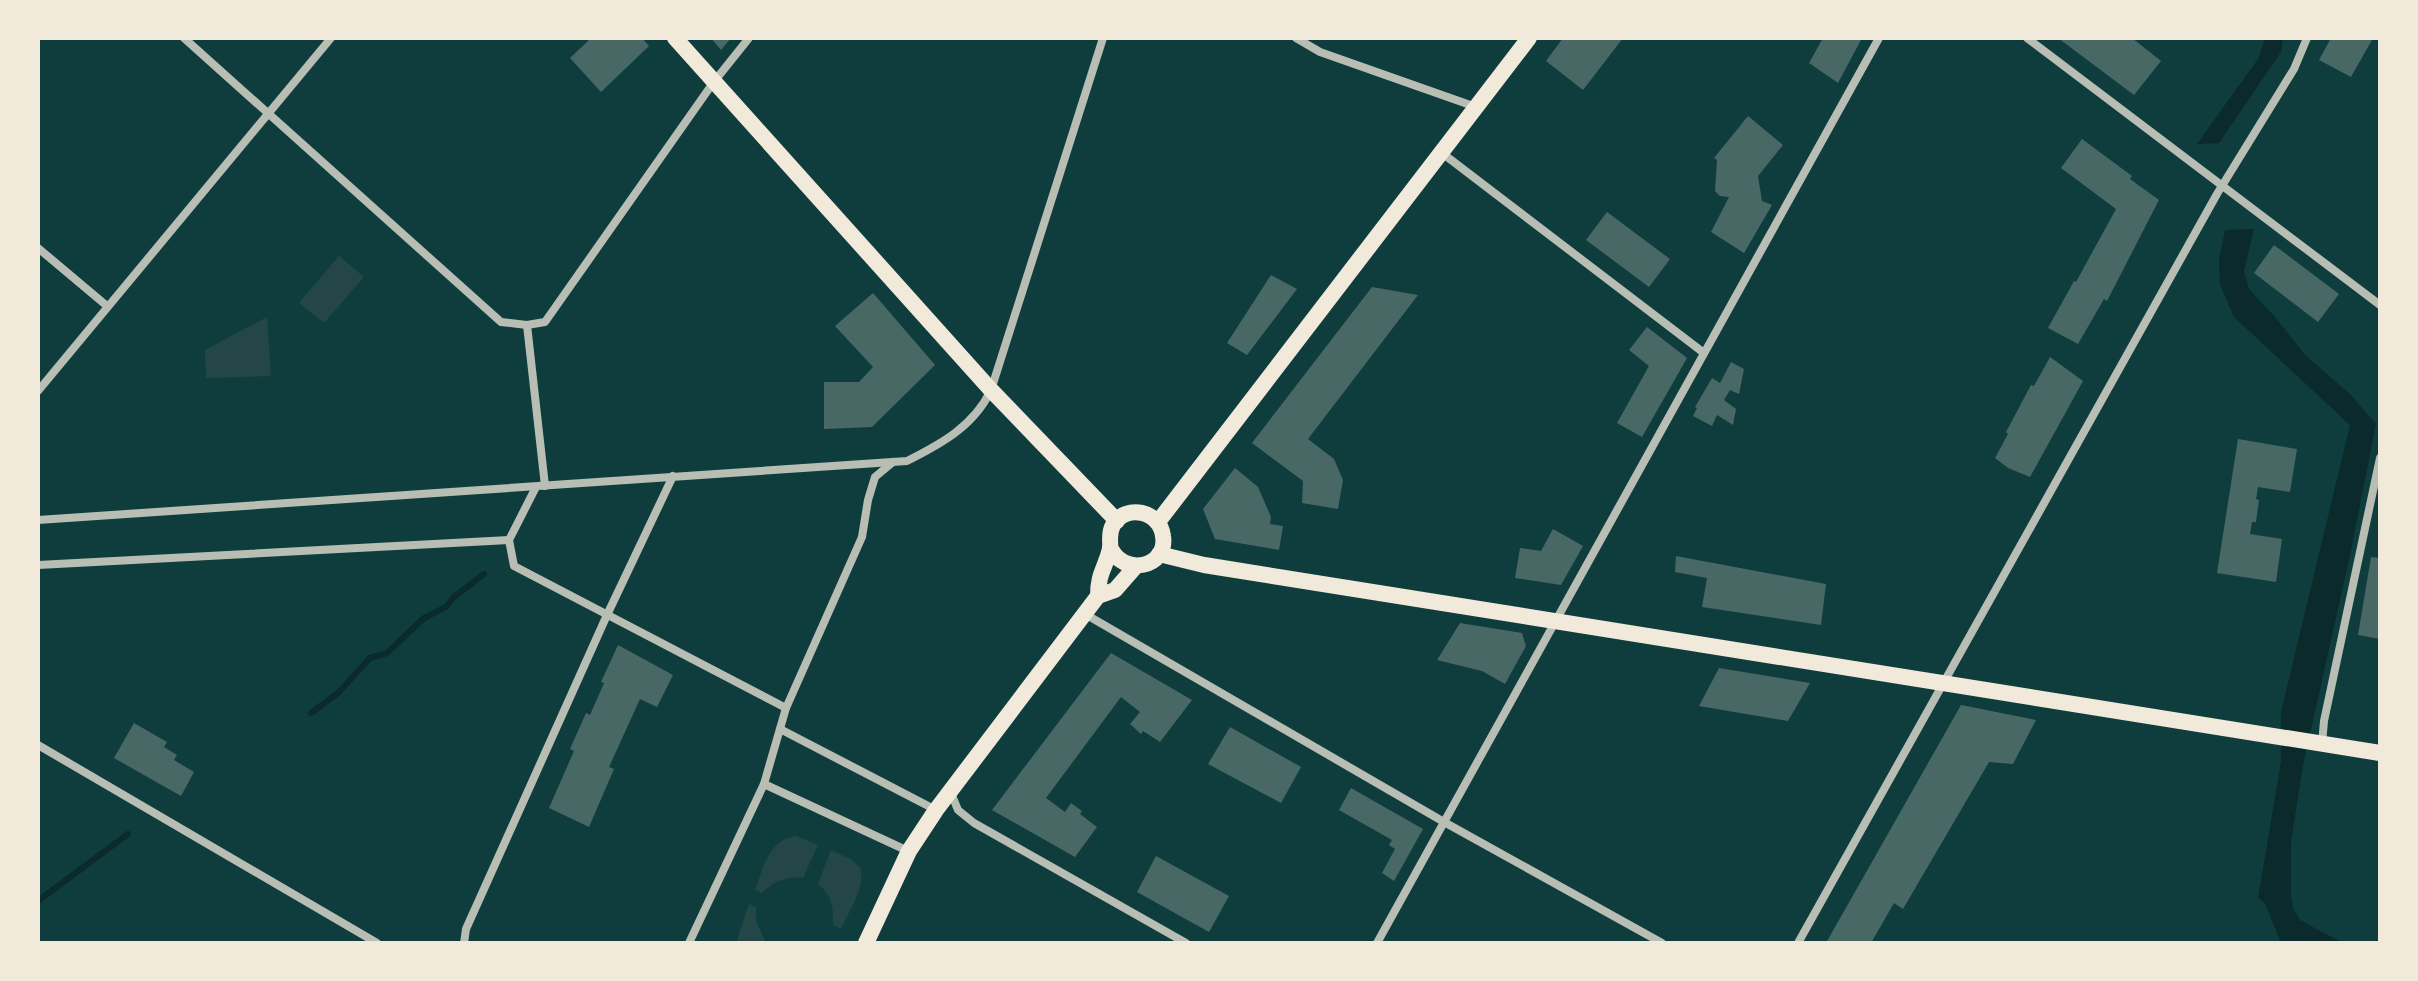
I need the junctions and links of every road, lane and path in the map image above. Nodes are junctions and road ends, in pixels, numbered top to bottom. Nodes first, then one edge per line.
1 (184, 38) edge
2 (331, 38) edge
3 (675, 38) edge
4 (749, 38) edge
5 (1103, 38) edge
6 (1296, 38) edge
7 (1529, 38) edge
8 (1879, 38) edge
9 (2027, 38) edge
10 (2307, 38) edge
11 (713, 83) junction
12 (1476, 107) junction
13 (268, 112) junction
14 (1441, 152) junction
15 (2221, 186) junction
16 (38, 248) edge
17 (2380, 305) edge
18 (107, 306) junction
19 (527, 325) junction
20 (1704, 353) junction
21 (991, 390) junction
22 (38, 391) edge
23 (2380, 458) edge
24 (894, 462) junction
25 (673, 476) junction
26 (540, 486) junction
27 (38, 520) edge
28 (1117, 521) junction
29 (1158, 522) junction
30 (509, 540) junction
31 (1110, 547) junction
32 (1159, 554) junction
33 (38, 565) edge
34 (1136, 566) junction
35 (1098, 596) junction
36 (1085, 614) junction
37 (607, 615) junction
38 (1555, 621) junction
39 (1945, 684) junction
40 (786, 708) junction
41 (780, 729) junction
42 (2314, 743) junction
43 (38, 745) edge
44 (2380, 753) edge
45 (764, 784) junction
46 (951, 792) junction
47 (936, 810) junction
48 (1444, 822) junction
49 (909, 851) junction
50 (377, 943) edge
51 (464, 943) edge
52 (689, 943) edge
53 (866, 943) edge
54 (1186, 943) edge
55 (1377, 943) edge
56 (1662, 943) edge
57 (1798, 943) edge

1 - 13 street
2 - 13 street
3 - 11 main road
4 - 11 street
5 - 21 street
6 - 12 street
7 - 12 main road
8 - 20 street
9 - 15 street
10 - 15 street
11 - 19 street
11 - 21 main road
12 - 14 main road
13 - 18 street
13 - 19 street
14 - 20 street
14 - 29 main road
15 - 17 street
15 - 39 street
16 - 18 street
18 - 22 street
19 - 26 street
20 - 38 street
21 - 24 street
21 - 28 main road
23 - 42 street
24 - 25 street
24 - 40 street
25 - 26 street
25 - 37 street
26 - 27 street
26 - 30 street
28 - 29 main road
28 - 31 main road
29 - 32 main road
30 - 33 street
30 - 37 street
31 - 34 main road
31 - 35 main road
32 - 34 main road
32 - 38 main road
34 - 35 main road
35 - 36 main road
36 - 46 main road
36 - 48 street
37 - 40 street
37 - 51 street
38 - 39 main road
38 - 48 street
39 - 42 main road
39 - 57 street
40 - 41 street
41 - 45 street
41 - 47 street
42 - 44 main road
43 - 50 street
45 - 49 street
45 - 52 street
46 - 47 main road
46 - 54 street
47 - 49 main road
48 - 55 street
48 - 56 street
49 - 53 main road

